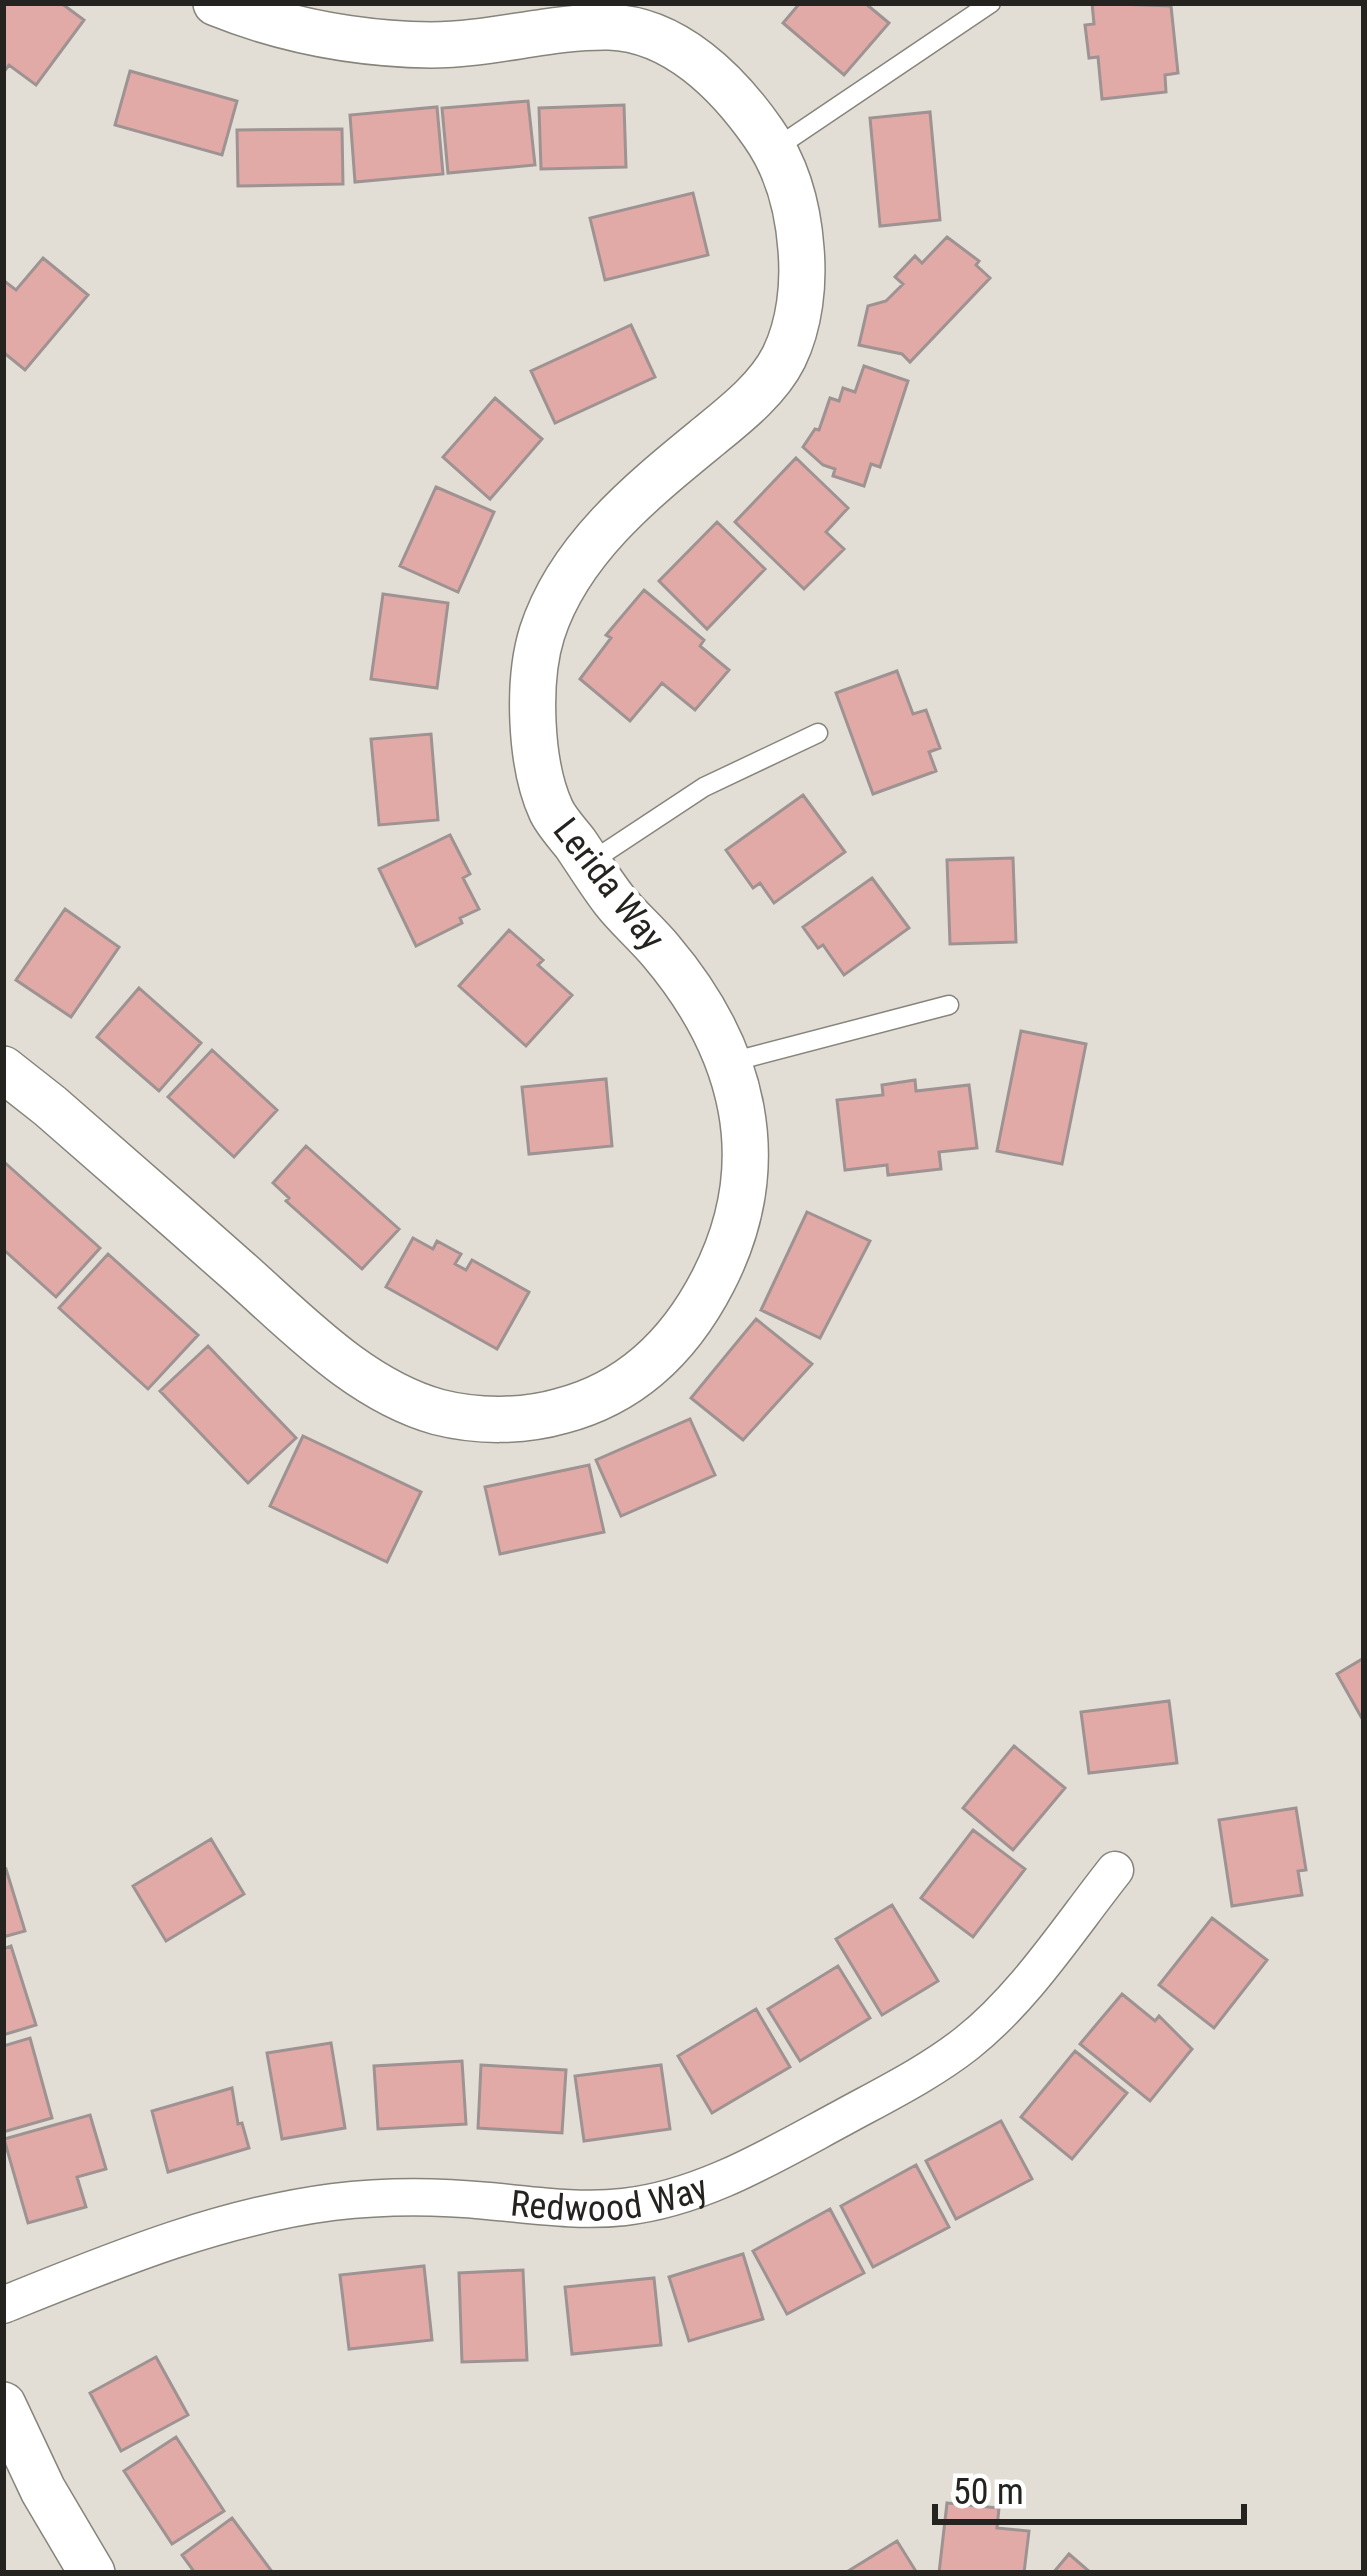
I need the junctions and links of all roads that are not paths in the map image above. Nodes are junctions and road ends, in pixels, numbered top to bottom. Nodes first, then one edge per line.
1 (216, 3) edge
2 (991, 3) edge
3 (620, 15) edge
4 (774, 149) junction
5 (818, 733) dead end
6 (589, 863) junction
7 (949, 1005) dead end
8 (731, 1062) junction
9 (3, 1070) edge
10 (1115, 1870) dead end
11 (3, 2305) edge
12 (3, 2405) edge
13 (92, 2573) edge

1 - 3 street, Lerida Way
2 - 4 lane
3 - 4 street, Lerida Way
4 - 6 street, Lerida Way
5 - 6 lane
6 - 8 street, Lerida Way
7 - 8 lane
8 - 9 street, Lerida Way
10 - 11 street, Redwood Way
12 - 13 street

